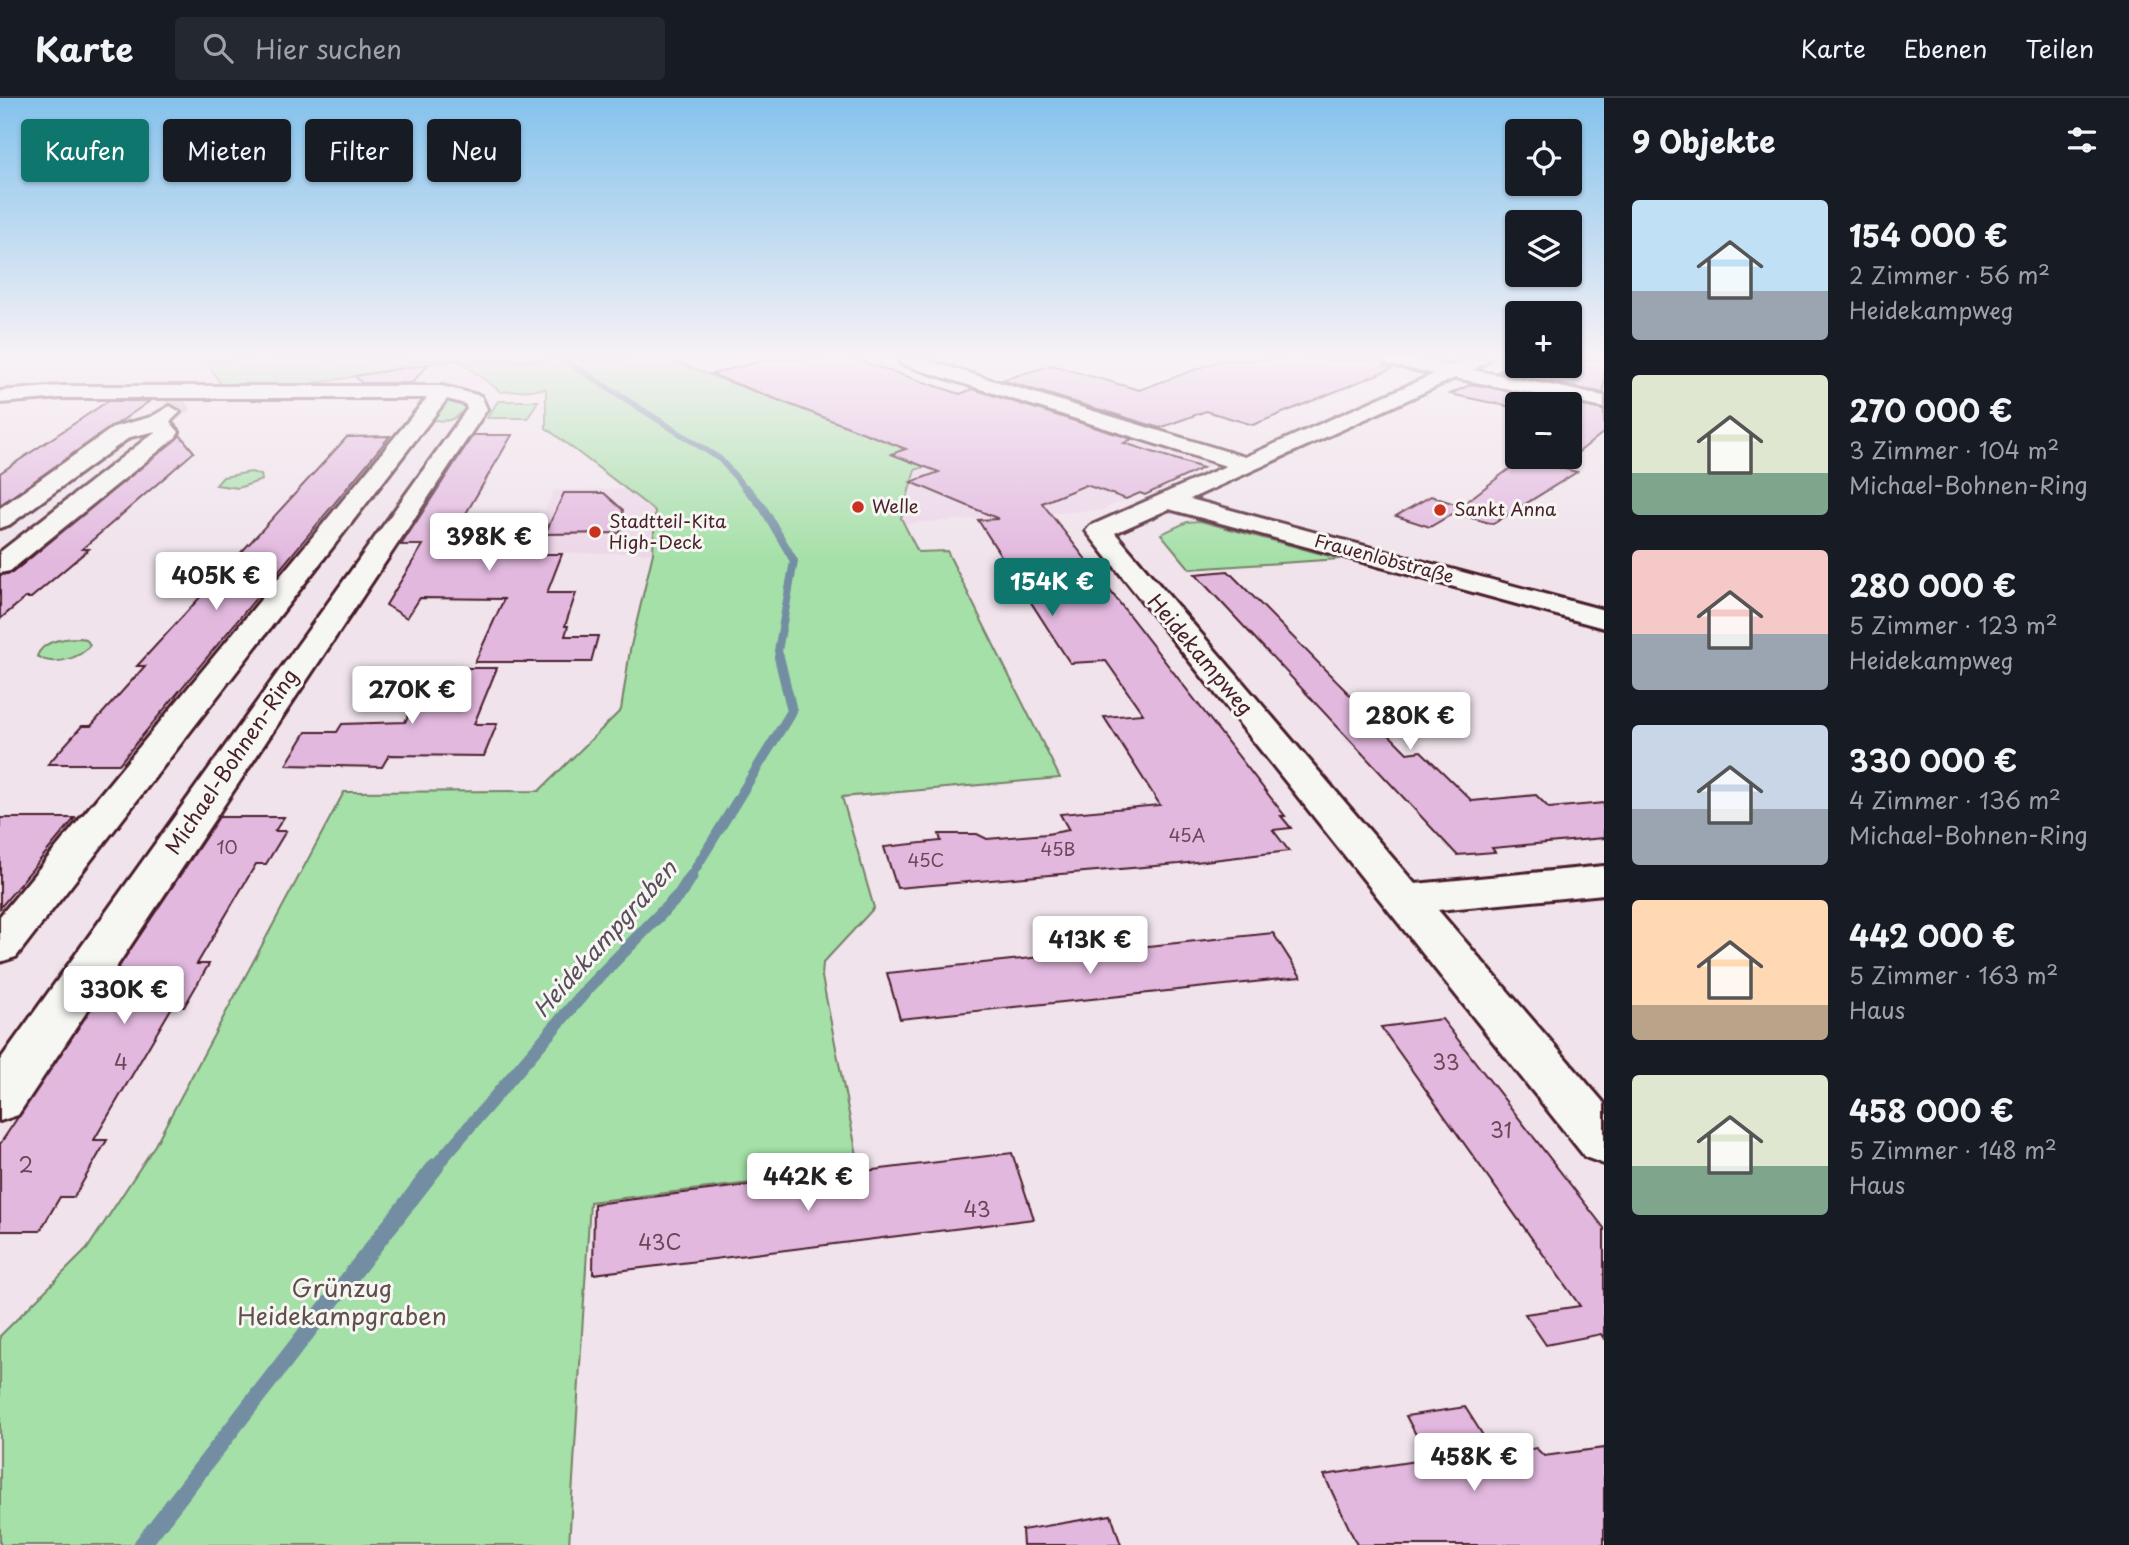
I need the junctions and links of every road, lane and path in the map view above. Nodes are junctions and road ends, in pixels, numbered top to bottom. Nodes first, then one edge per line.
1 (132, 428) tunnel mouth
2 (170, 428) tunnel mouth
3 (415, 428) edge
4 (465, 428) edge
5 (1126, 428) edge
6 (1326, 428) edge
7 (1244, 464) junction
8 (1164, 500) junction
9 (0, 520) edge
10 (0, 565) edge
11 (1604, 619) edge
12 (1604, 880) edge
13 (1403, 899) junction
14 (0, 946) edge
15 (0, 1100) edge
16 (1604, 1141) edge

1 - 9 street
2 - 10 street
3 - 14 street
4 - 15 street, Michael-Bohnen-Ring
5 - 7 street
6 - 7 street, Heidekampweg
7 - 8 street, Heidekampweg
8 - 11 street, Frauenlobstraße
8 - 13 street, Heidekampweg
12 - 13 street
13 - 16 street, Heidekampweg

